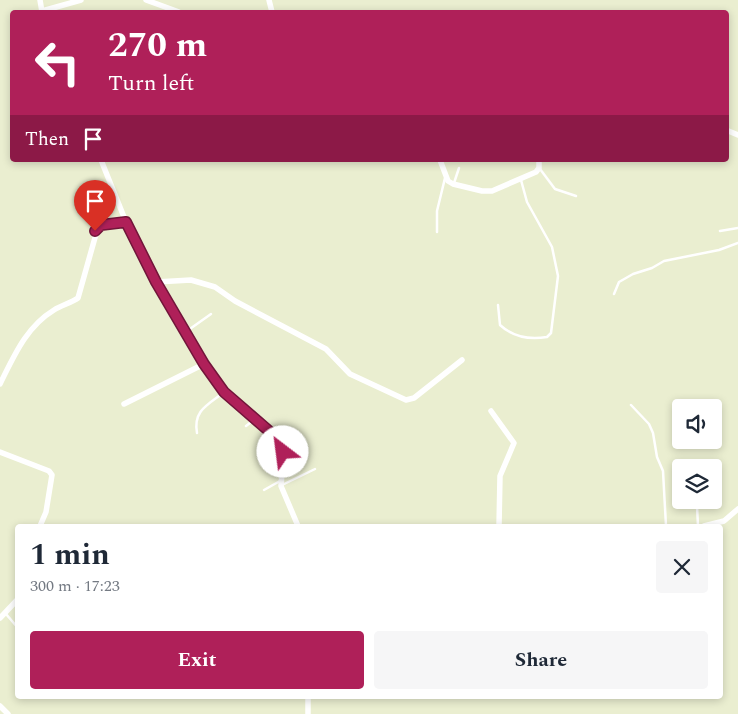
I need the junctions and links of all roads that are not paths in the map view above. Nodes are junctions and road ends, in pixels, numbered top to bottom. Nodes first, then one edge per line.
1 (81, 0) edge
2 (146, 0) edge
3 (48, 10) edge
4 (174, 10) edge
5 (102, 162) edge
6 (441, 162) edge
7 (539, 162) edge
8 (459, 168) dead end
9 (539, 168) junction
10 (445, 176) junction
11 (521, 178) junction
12 (454, 184) junction
13 (576, 196) dead end
14 (126, 222) junction
15 (738, 228) edge
16 (720, 231) dead end
17 (436, 232) dead end
18 (738, 242) edge
19 (156, 282) junction
20 (614, 294) dead end
21 (498, 305) dead end
22 (211, 314) dead end
23 (186, 332) junction
24 (462, 360) dead end
25 (204, 364) junction
26 (0, 384) edge
27 (224, 392) junction
28 (124, 404) dead end
29 (631, 405) dead end
30 (491, 411) dead end
31 (256, 418) junction
32 (246, 426) dead end
33 (198, 433) dead end
34 (277, 438) junction
35 (293, 438) dead end
36 (0, 452) edge
37 (315, 469) dead end
38 (281, 483) junction
39 (264, 490) dead end
40 (697, 509) edge
41 (738, 509) edge
42 (41, 524) edge
43 (297, 524) edge
44 (499, 524) edge
45 (666, 524) edge
46 (698, 524) edge
47 (712, 524) edge
48 (15, 602) edge
49 (5, 612) junction
50 (0, 618) edge
51 (15, 624) edge
52 (308, 699) edge
53 (0, 706) edge
54 (8, 714) edge
55 (308, 714) edge

1 - 3 street
2 - 4 street
5 - 14 street
6 - 10 street
7 - 9 street
8 - 12 lane
9 - 11 street
9 - 13 lane
10 - 12 street
10 - 17 lane
11 - 12 street
11 - 21 lane
14 - 19 street
14 - 26 street
15 - 16 lane
18 - 20 lane
19 - 23 street
19 - 24 street
22 - 23 lane
23 - 25 street
25 - 27 street
25 - 28 street
27 - 31 street
27 - 33 lane
29 - 45 lane
30 - 44 street
31 - 32 lane
31 - 34 street
34 - 35 lane
34 - 38 street
36 - 42 street
37 - 38 lane
38 - 39 lane
38 - 43 street
40 - 46 lane
41 - 47 street
48 - 49 street
49 - 50 street
49 - 51 lane
52 - 55 street
53 - 54 street

